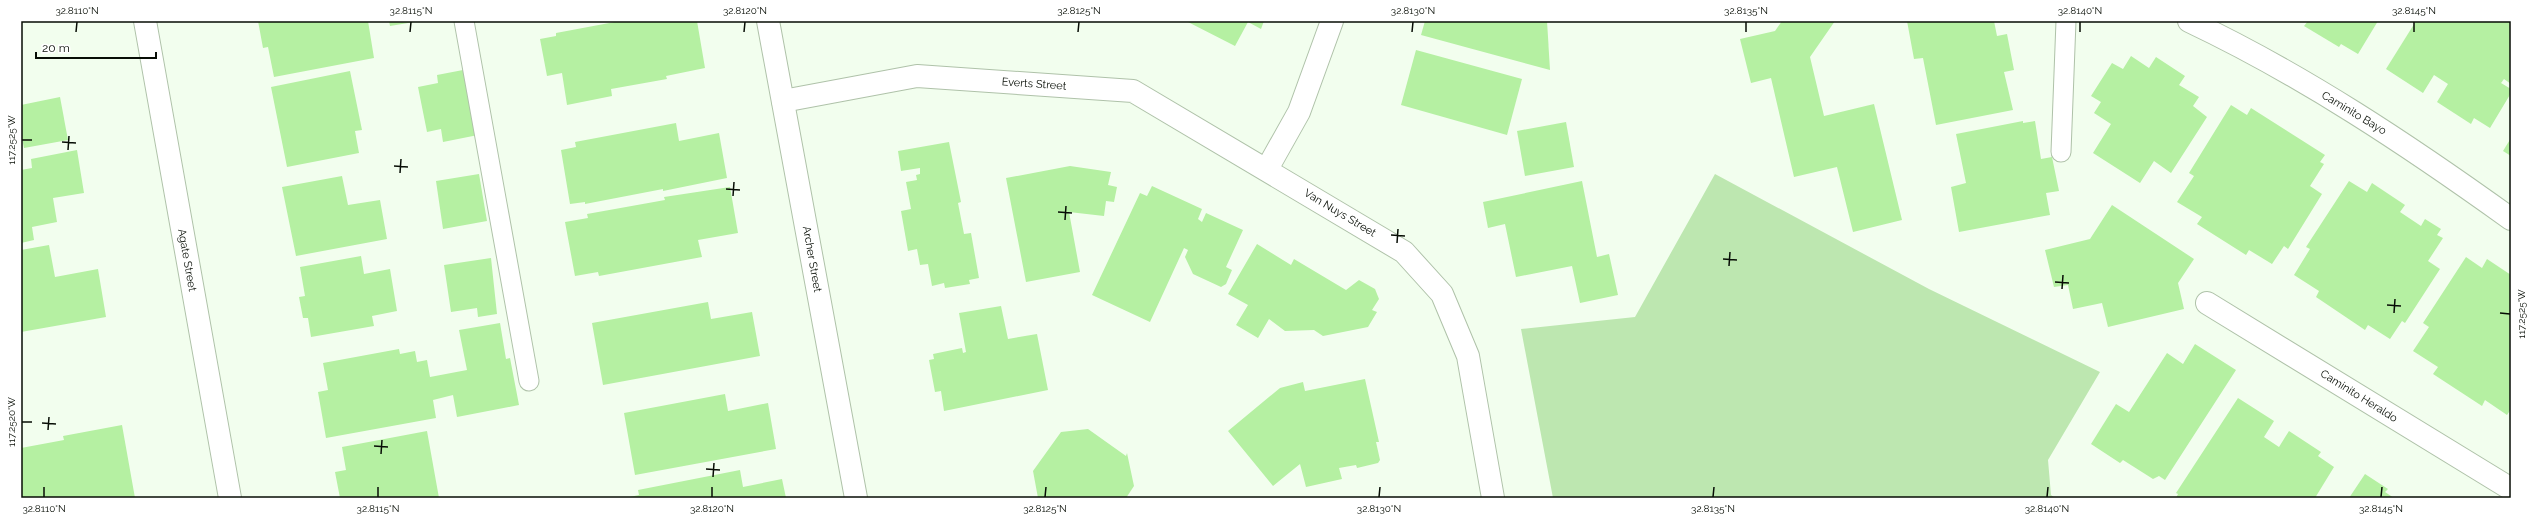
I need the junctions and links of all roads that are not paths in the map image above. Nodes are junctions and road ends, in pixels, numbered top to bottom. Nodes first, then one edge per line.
1 (145, 21) edge
2 (464, 21) edge
3 (768, 21) edge
4 (1332, 21) edge
5 (2066, 21) edge
6 (2189, 21) edge
7 (783, 101) junction
8 (2061, 152) dead end
9 (1267, 169) junction
10 (2511, 218) edge
11 (2207, 303) dead end
12 (529, 382) dead end
13 (2511, 489) edge
14 (230, 498) edge
15 (856, 498) edge
16 (1492, 498) edge

1 - 14 street, Agate Street
2 - 12 lane
3 - 7 street, Archer Street
4 - 9 street
5 - 8 lane
6 - 10 street, Caminito Bayo
7 - 9 street, Everts Street
7 - 15 street, Archer Street
9 - 16 street, Van Nuys Street
11 - 13 street, Caminito Heraldo

